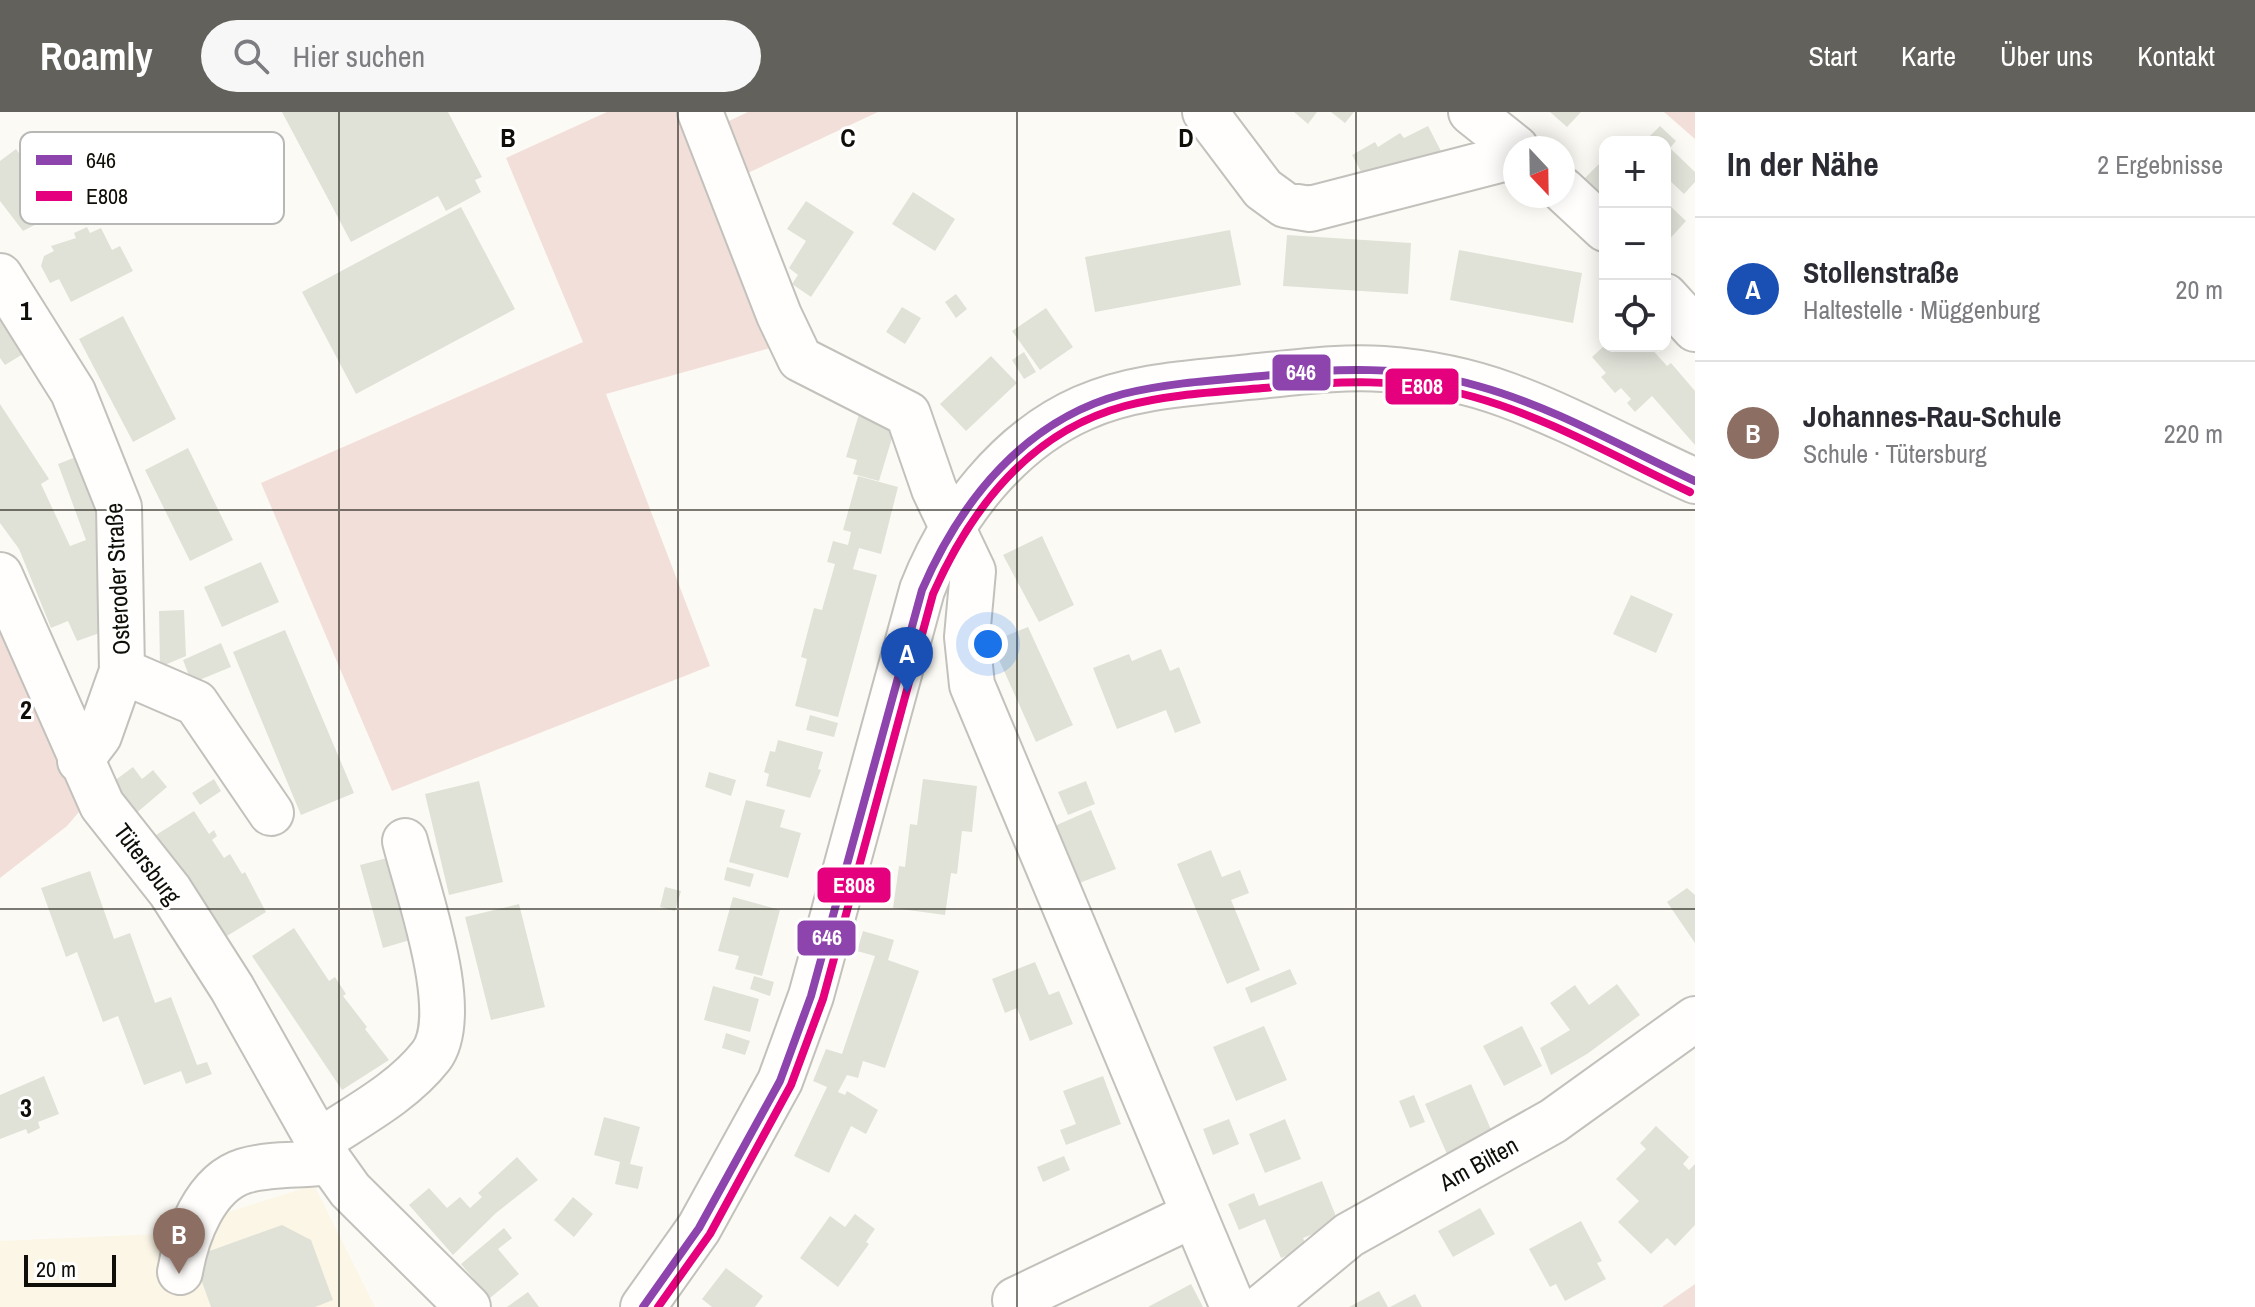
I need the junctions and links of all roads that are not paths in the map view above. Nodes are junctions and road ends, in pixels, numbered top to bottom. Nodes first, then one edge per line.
1 (700, 112) edge
2 (1205, 112) edge
3 (1471, 112) edge
4 (1503, 138) edge
5 (1503, 159) edge
6 (1575, 201) edge
7 (1599, 223) edge
8 (0, 276) edge
9 (1671, 303) edge
10 (1695, 329) edge
11 (1695, 481) edge
12 (952, 528) junction
13 (0, 575) edge
14 (122, 671) junction
15 (80, 761) junction
16 (271, 813) dead end
17 (405, 841) dead end
18 (1695, 1019) edge
19 (324, 1152) junction
20 (1193, 1215) junction
21 (180, 1272) dead end
22 (1015, 1300) dead end
23 (468, 1307) edge
24 (643, 1307) edge
25 (1233, 1307) edge
26 (1262, 1307) edge

1 - 12 street
2 - 5 street
3 - 4 street
6 - 7 street
8 - 14 street, Osteroder Straße
9 - 10 street
11 - 12 street
12 - 20 street
12 - 24 street
13 - 15 street, Tütersburg
14 - 15 street, Osteroder Straße
14 - 16 street, Osteroder Straße
15 - 19 street, Tütersburg
17 - 19 street
18 - 26 street, Am Bilten
19 - 21 street
19 - 23 street, Tütersburg
20 - 22 street
20 - 25 street

